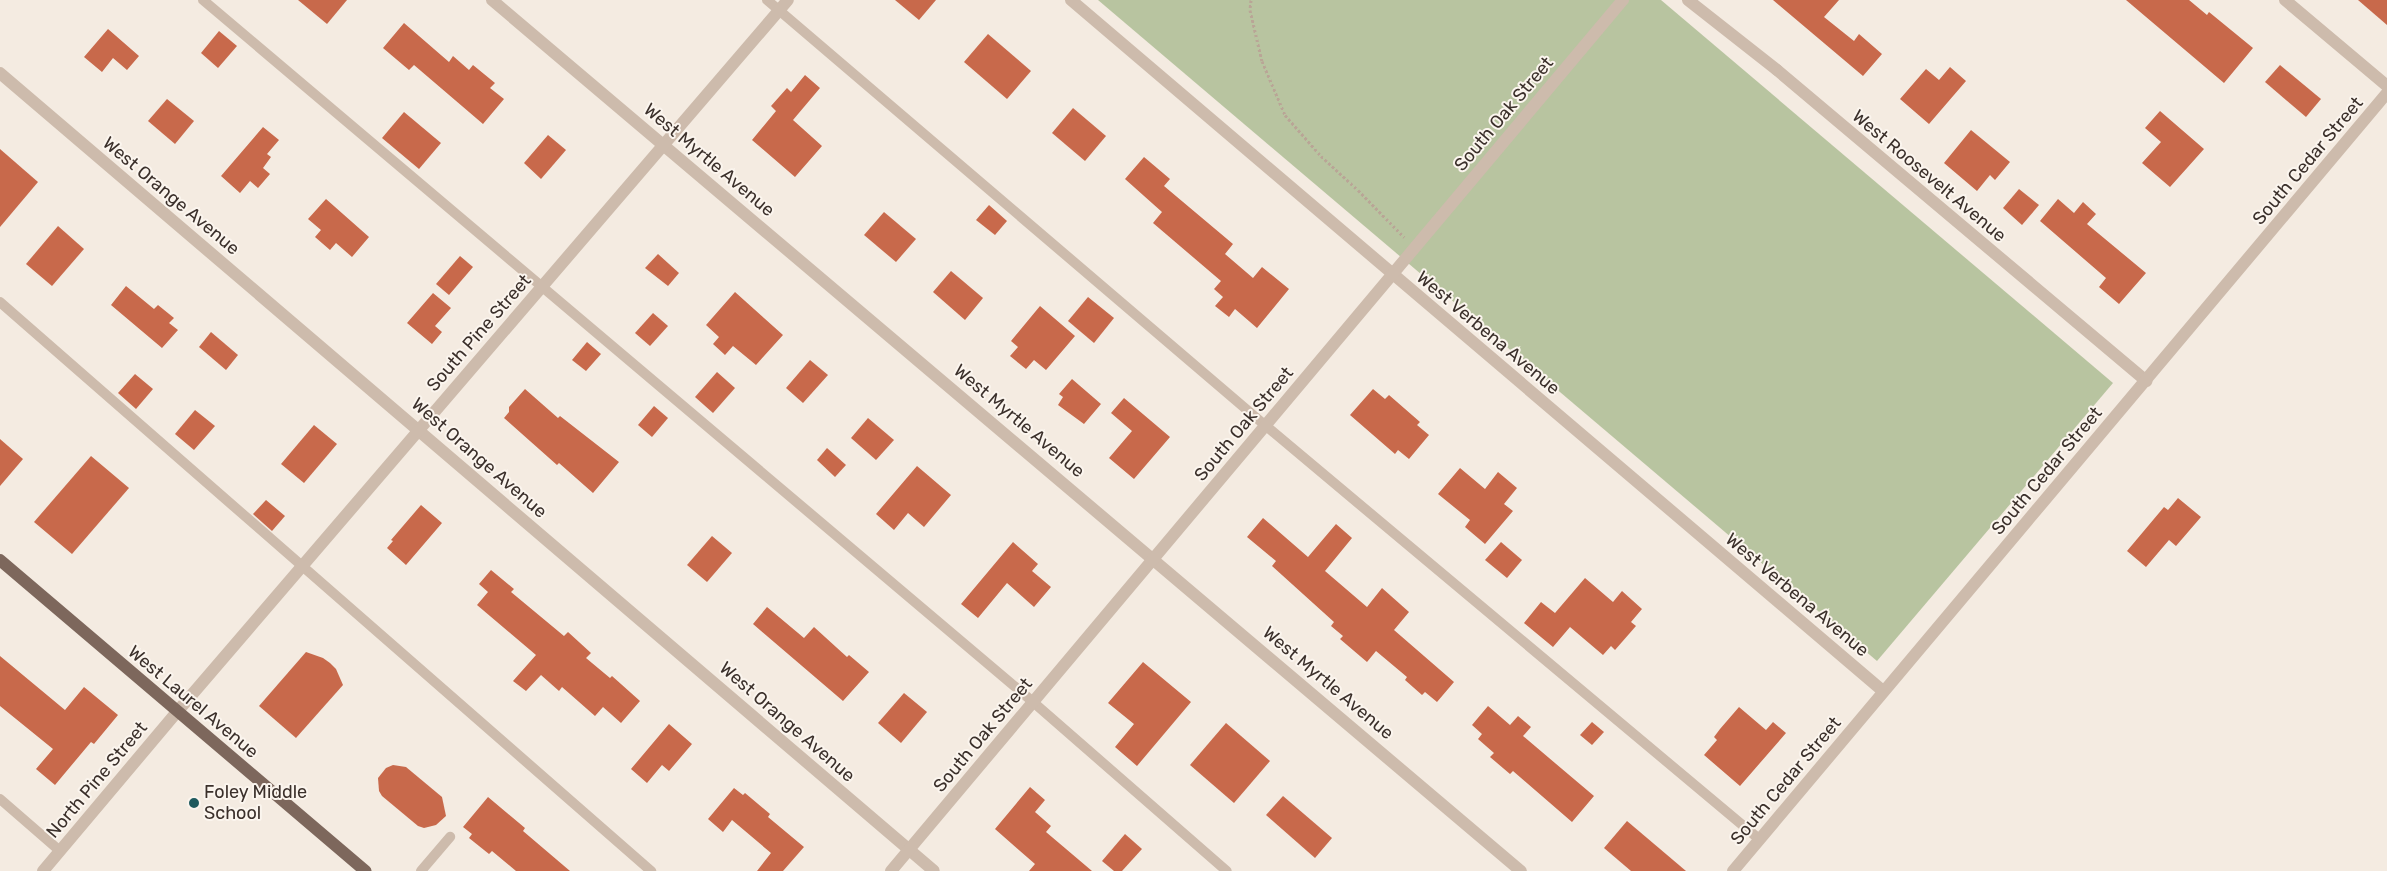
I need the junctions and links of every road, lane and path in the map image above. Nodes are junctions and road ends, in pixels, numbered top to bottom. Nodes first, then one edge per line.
1 (203, 0) edge
2 (492, 0) edge
3 (767, 0) edge
4 (788, 0) edge
5 (1071, 0) edge
6 (1251, 0) edge
7 (1623, 0) edge
8 (1688, 0) edge
9 (2285, 0) edge
10 (779, 10) junction
11 (0, 73) edge
12 (2387, 86) edge
13 (2387, 93) edge
14 (664, 144) junction
15 (1415, 248) junction
16 (1393, 275) junction
17 (542, 288) junction
18 (0, 302) edge
19 (2146, 381) junction
20 (1266, 426) junction
21 (419, 430) junction
22 (1154, 559) junction
23 (0, 560) edge
24 (301, 566) junction
25 (1883, 691) junction
26 (1033, 702) junction
27 (177, 712) junction
28 (0, 799) edge
29 (450, 837) dead end
30 (1759, 839) junction
31 (909, 850) junction
32 (60, 851) junction
33 (43, 871) edge
34 (364, 871) edge
35 (421, 871) edge
36 (651, 871) edge
37 (891, 871) edge
38 (934, 871) edge
39 (1227, 871) edge
40 (1521, 871) edge
41 (1733, 871) edge

1 - 17 lane
2 - 14 street, West Myrtle Avenue
3 - 10 lane
4 - 10 street, South Pine Street
5 - 16 street, West Verbena Avenue
6 - 15 path
7 - 15 street, South Oak Street
8 - 19 street, West Roosevelt Avenue
9 - 12 street
10 - 14 street, South Pine Street
10 - 20 lane
11 - 21 street, West Orange Avenue
13 - 19 street, South Cedar Street
14 - 17 street, South Pine Street
14 - 22 street, West Myrtle Avenue
15 - 16 street, South Oak Street
16 - 20 street, South Oak Street
16 - 25 street, West Verbena Avenue
17 - 21 street, South Pine Street
17 - 26 lane
18 - 24 lane
19 - 25 street, South Cedar Street
20 - 22 street, South Oak Street
20 - 30 lane
21 - 24 street, South Pine Street
21 - 31 street, West Orange Avenue
22 - 26 street, South Oak Street
22 - 40 street, West Myrtle Avenue
23 - 27 main road, West Laurel Avenue
24 - 27 street, South Pine Street
24 - 36 lane
25 - 30 street, South Cedar Street
26 - 31 street, South Oak Street
26 - 39 lane
27 - 32 street, North Pine Street
27 - 34 main road, West Laurel Avenue
28 - 32 lane
29 - 35 lane
30 - 41 street, South Cedar Street
31 - 37 street, South Oak Street
31 - 38 street, West Orange Avenue
32 - 33 street, North Pine Street

